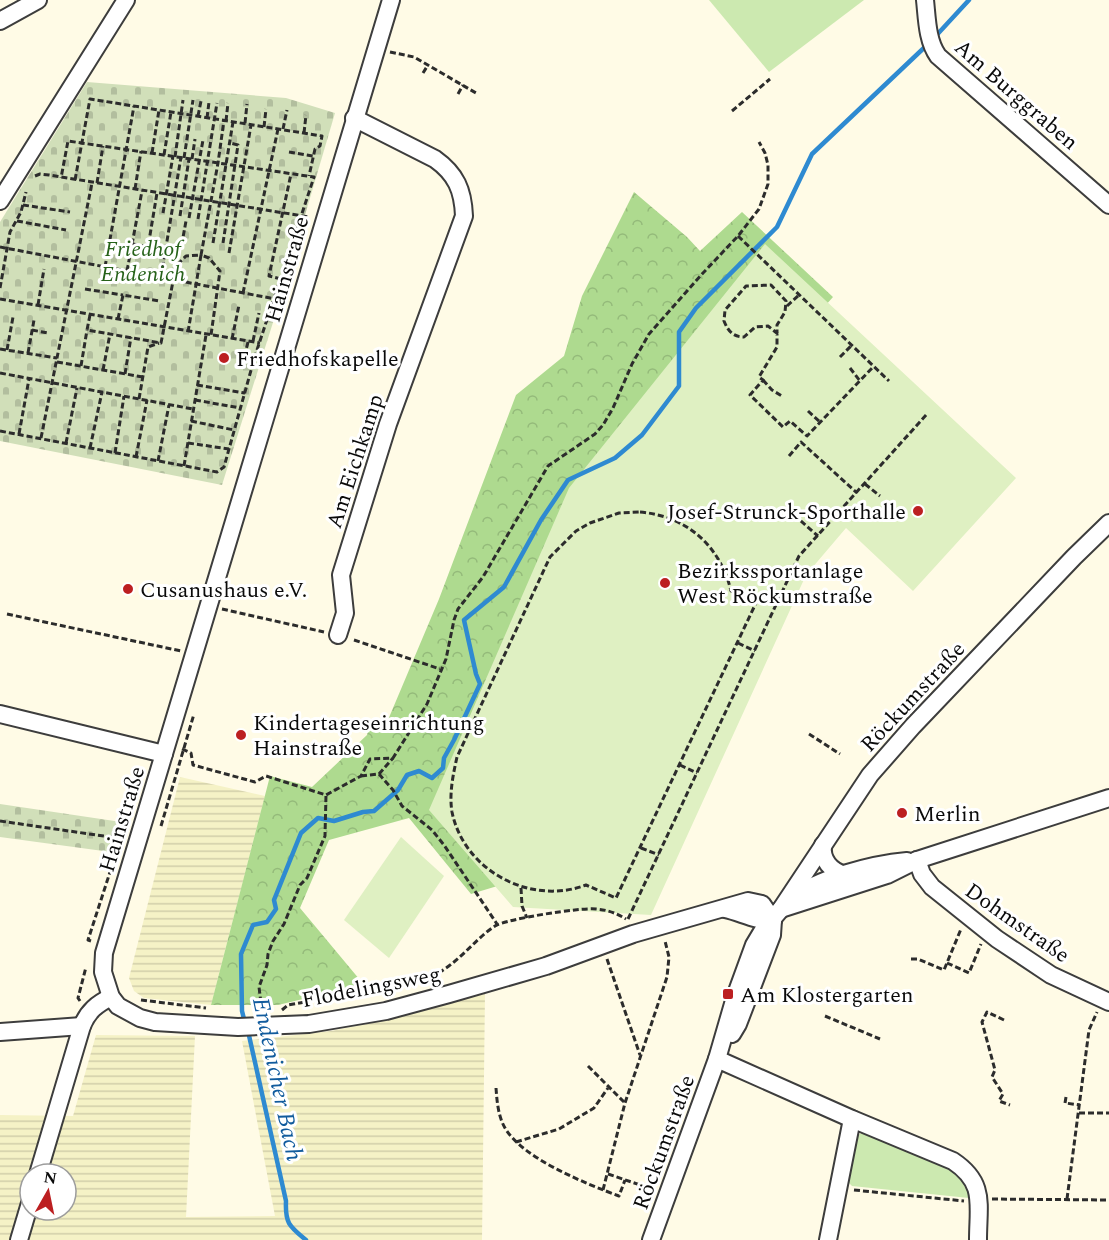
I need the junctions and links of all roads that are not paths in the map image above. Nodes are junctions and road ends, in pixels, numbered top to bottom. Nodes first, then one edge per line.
1 (38, 0) edge
2 (126, 0) edge
3 (391, 0) edge
4 (925, 0) edge
5 (0, 21) edge
6 (354, 118) junction
7 (0, 201) edge
8 (1109, 205) edge
9 (1109, 523) edge
10 (338, 634) road end
11 (0, 714) edge
12 (165, 749) junction
13 (1109, 798) edge
14 (823, 845) junction
15 (917, 860) junction
16 (845, 875) junction
17 (777, 914) junction
18 (111, 997) junction
19 (1106, 1001) edge
20 (82, 1026) junction
21 (0, 1032) edge
22 (717, 1059) junction
23 (852, 1119) junction
24 (42, 1162) edge
25 (24, 1222) edge
26 (19, 1240) edge
27 (651, 1240) edge
28 (828, 1240) edge
29 (978, 1240) edge

1 - 5 street
2 - 7 street
3 - 6 street, Hainstraße
4 - 8 street, Am Burggraben
6 - 10 street, Am Eichkamp
6 - 12 street, Hainstraße
9 - 14 street, Röckumstraße
11 - 12 street
12 - 18 street, Hainstraße
13 - 15 street
14 - 16 street
14 - 17 street, Röckumstraße
15 - 16 street
15 - 17 street
15 - 19 street, Dohmstraße
16 - 17 street
17 - 18 street, Flodelingsweg
17 - 22 street, Röckumstraße
18 - 20 street
20 - 21 street
20 - 24 street
22 - 23 street
22 - 27 street, Röckumstraße
23 - 28 street
23 - 29 street
25 - 26 street

